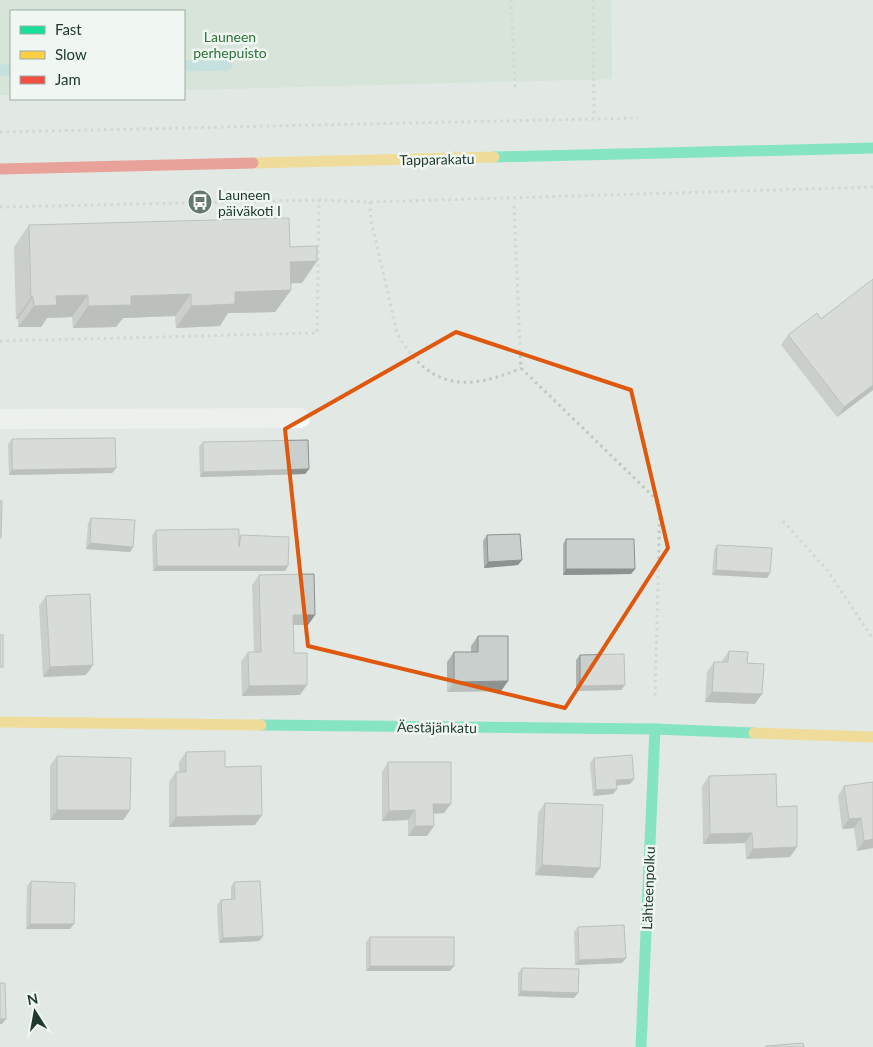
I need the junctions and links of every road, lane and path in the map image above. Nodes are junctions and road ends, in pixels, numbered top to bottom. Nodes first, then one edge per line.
1 (511, 0) edge
2 (593, 0) edge
3 (514, 89) dead end
4 (594, 118) dead end
5 (873, 148) edge
6 (0, 169) edge
7 (873, 187) edge
8 (319, 200) junction
9 (370, 202) junction
10 (514, 206) dead end
11 (0, 207) edge
12 (0, 341) edge
13 (521, 368) junction
14 (300, 418) dead end
15 (0, 419) edge
16 (783, 521) dead end
17 (873, 639) edge
18 (0, 722) edge
19 (655, 729) junction
20 (873, 737) edge
21 (641, 1047) edge

1 - 3 path
2 - 4 path
5 - 6 street, Tapparakatu
7 - 9 path
8 - 9 path
8 - 11 path
8 - 12 path
9 - 13 path
10 - 13 path
13 - 19 path
14 - 15 lane
16 - 17 path
18 - 19 street, Äestäjänkatu
19 - 20 street, Äestäjänkatu
19 - 21 street, Lähteenpolku

